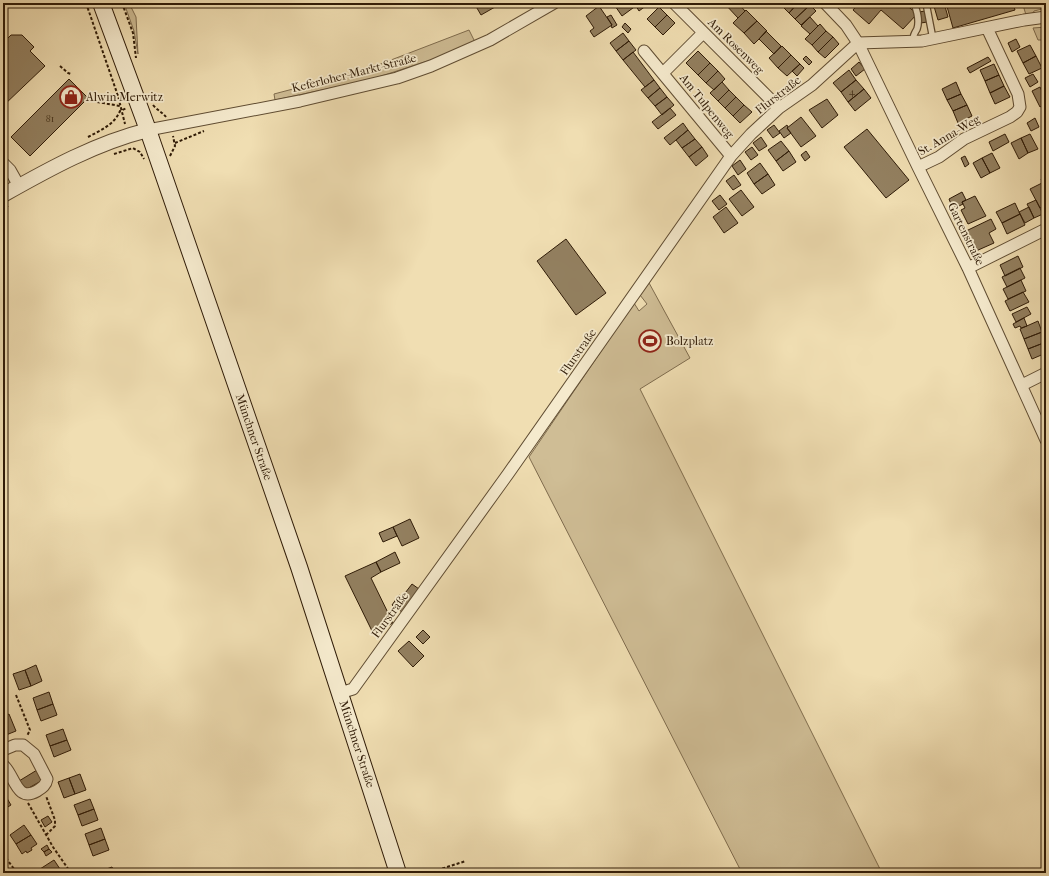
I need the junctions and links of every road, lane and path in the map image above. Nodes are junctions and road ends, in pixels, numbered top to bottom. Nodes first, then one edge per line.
1 (86, 3) edge
2 (102, 3) edge
3 (121, 3) edge
4 (554, 3) edge
5 (674, 3) edge
6 (825, 3) edge
7 (914, 3) edge
8 (926, 3) edge
9 (1046, 17) edge
10 (131, 28) junction
11 (987, 28) junction
12 (128, 29) dead end
13 (704, 32) junction
14 (933, 39) junction
15 (913, 42) junction
16 (858, 43) junction
17 (644, 51) dead end
18 (136, 59) dead end
19 (60, 66) dead end
20 (663, 73) junction
21 (71, 74) dead end
22 (97, 102) dead end
23 (138, 104) junction
24 (120, 106) junction
25 (779, 108) junction
26 (120, 111) junction
27 (170, 126) junction
28 (148, 130) junction
29 (128, 135) junction
30 (87, 137) dead end
31 (175, 143) dead end
32 (133, 148) junction
33 (109, 156) dead end
34 (731, 156) junction
35 (164, 158) junction
36 (3, 163) edge
37 (918, 167) junction
38 (19, 186) junction
39 (7, 200) edge
40 (3, 209) edge
41 (1046, 229) edge
42 (968, 268) junction
43 (1046, 373) edge
44 (1022, 385) junction
45 (1046, 440) edge
46 (340, 693) junction
47 (16, 695) dead end
48 (23, 745) junction
49 (3, 750) edge
50 (3, 765) edge
51 (43, 787) junction
52 (26, 794) junction
53 (46, 835) junction
54 (3, 854) edge
55 (466, 861) dead end
56 (17, 873) edge
57 (71, 873) edge
58 (398, 873) edge
59 (428, 873) edge

1 - 24 path
2 - 23 main road, Münchner Straße
3 - 10 path
4 - 27 street, Keferloher-Markt-Straße
5 - 13 street, Am Rosenweg
6 - 16 street, Gartenstraße
7 - 15 lane
8 - 14 lane
9 - 11 street
10 - 12 path
10 - 18 path
11 - 14 street
11 - 37 street, St. Anna-Weg
13 - 20 street, Am Tulpenweg
13 - 25 street, Am Rosenweg
14 - 15 street
15 - 16 street
16 - 25 street, Flurstraße
16 - 37 street, Gartenstraße
17 - 20 street, Am Tulpenweg
19 - 21 path
20 - 34 street, Am Tulpenweg
22 - 24 path
23 - 26 path
23 - 27 path
23 - 28 main road, Münchner Straße
24 - 26 path
25 - 34 street, Flurstraße
26 - 29 path
26 - 30 path
27 - 28 street, Keferloher-Markt-Straße
28 - 29 street
28 - 35 main road, Münchner Straße
29 - 32 path
29 - 38 street
31 - 35 path
32 - 33 path
32 - 35 path
34 - 46 street, Flurstraße
35 - 46 main road, Münchner Straße
36 - 38 street
37 - 42 street, Gartenstraße
38 - 39 street
39 - 40 path
41 - 42 street
42 - 44 street, Gartenstraße
43 - 44 street
44 - 45 street, Gartenstraße
46 - 58 main road, Münchner Straße
47 - 48 path
48 - 49 street
48 - 51 street
50 - 52 street
51 - 52 street
51 - 53 path
52 - 53 path
53 - 57 path
54 - 56 path
55 - 59 path

